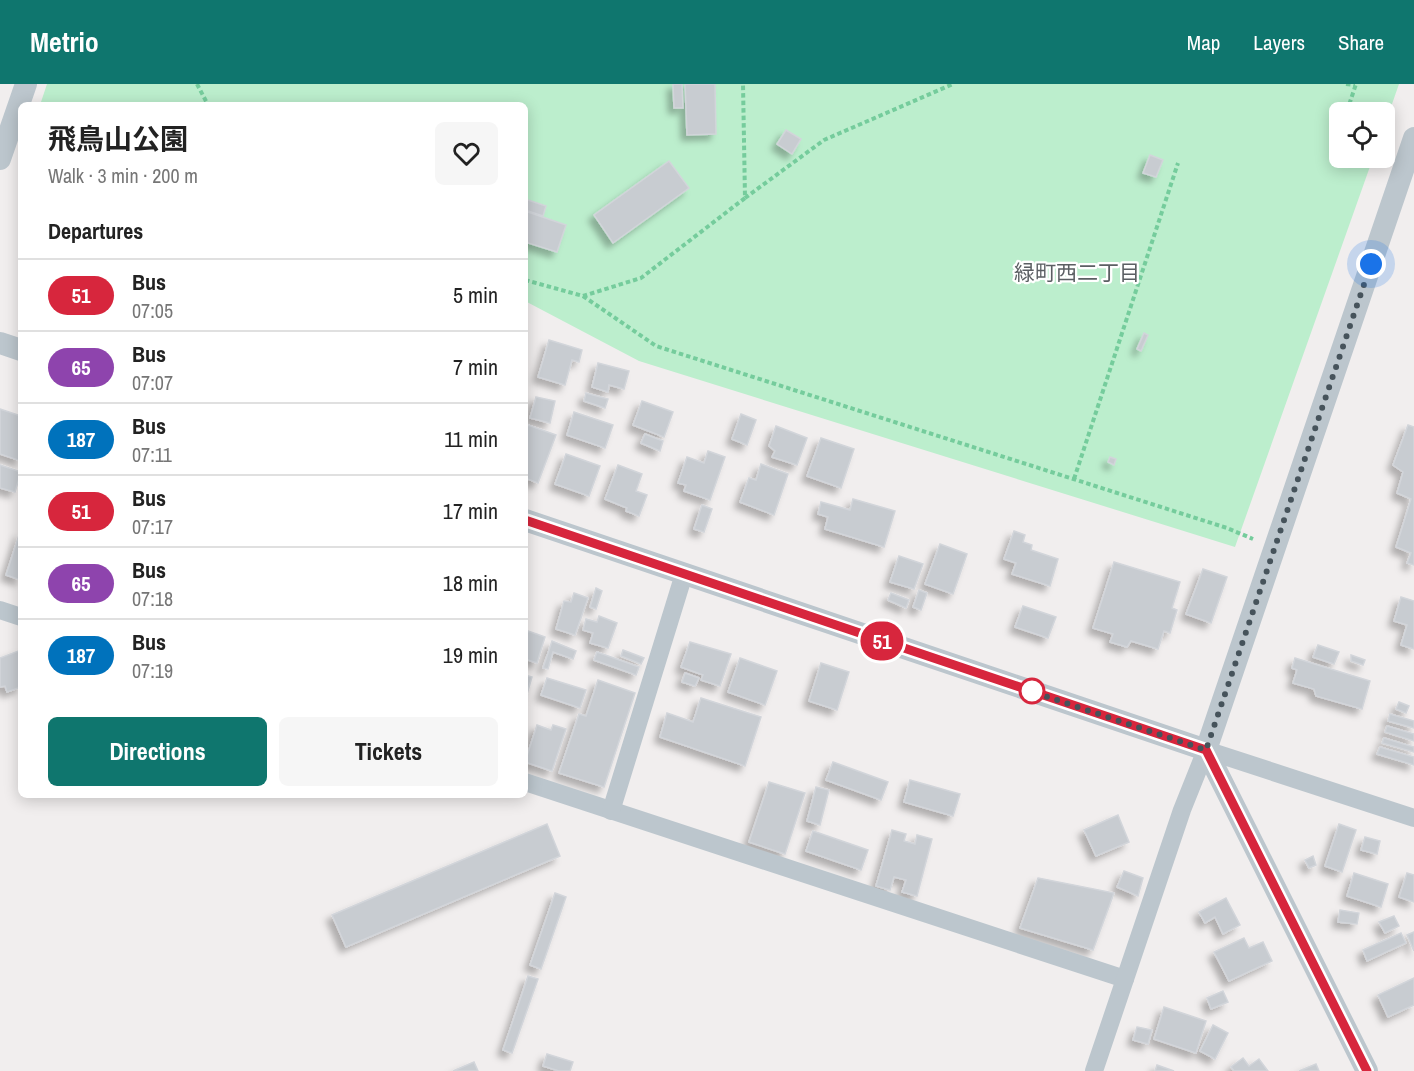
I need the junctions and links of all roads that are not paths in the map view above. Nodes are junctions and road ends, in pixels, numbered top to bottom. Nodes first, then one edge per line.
1 (26, 84) edge
2 (20, 102) edge
3 (18, 107) edge
4 (1412, 149) edge
5 (0, 159) edge
6 (0, 343) edge
7 (18, 349) edge
8 (528, 521) edge
9 (684, 574) junction
10 (0, 610) edge
11 (18, 616) edge
12 (1206, 750) junction
13 (528, 783) edge
14 (611, 811) junction
15 (1414, 818) edge
16 (1125, 979) junction
17 (1094, 1071) edge
18 (1367, 1071) edge

1 - 2 street
3 - 5 street
4 - 12 street
6 - 7 street
8 - 9 street
9 - 12 street
9 - 14 street
10 - 11 street
12 - 15 street
12 - 16 street
12 - 18 street
13 - 14 street
14 - 16 street
16 - 17 street

